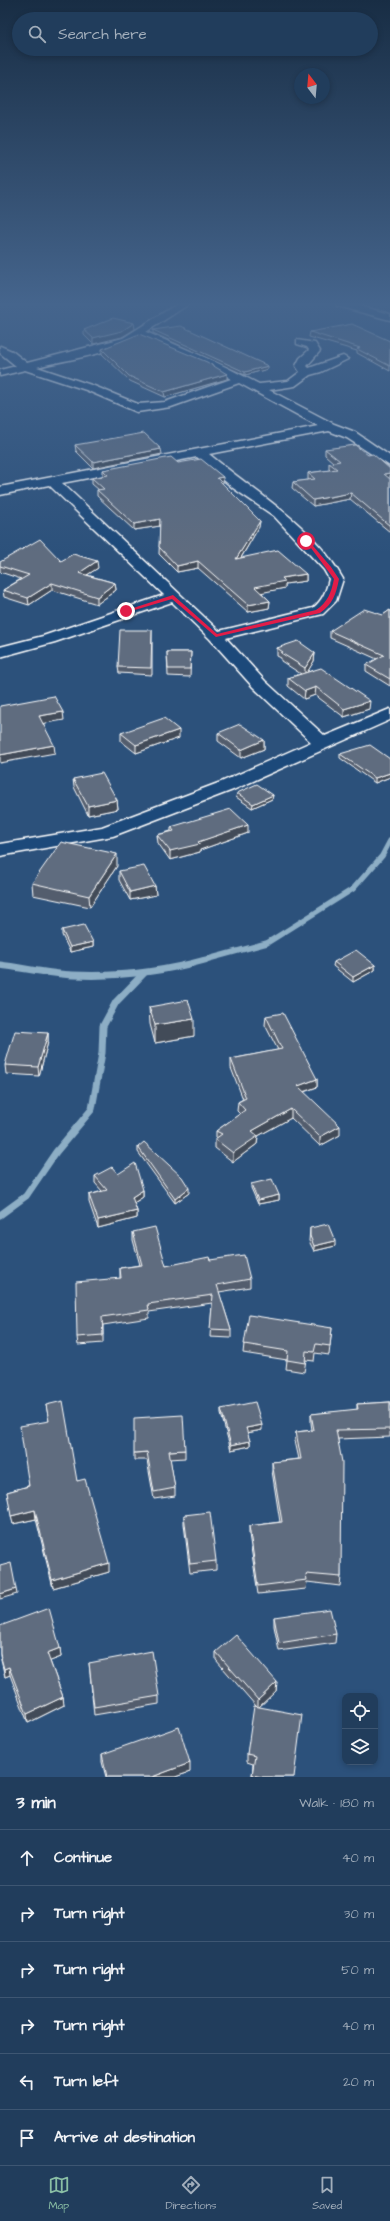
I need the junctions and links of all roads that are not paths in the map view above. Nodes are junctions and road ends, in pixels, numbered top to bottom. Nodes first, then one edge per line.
1 (87, 387) edge
2 (214, 387) edge
3 (266, 387) edge
4 (257, 388) joint
5 (330, 427) junction
6 (200, 453) junction
7 (390, 462) edge
8 (52, 480) junction
9 (0, 490) edge
10 (173, 597) junction
11 (216, 636) junction
12 (0, 652) edge
13 (390, 714) edge
14 (323, 744) junction
15 (0, 850) edge

1 - 2 street
3 - 4 street
4 - 5 street
5 - 6 street
5 - 7 street
6 - 8 street
6 - 11 street
8 - 9 street
8 - 10 street
10 - 11 street
10 - 12 street
11 - 14 street
13 - 14 street
14 - 15 street

